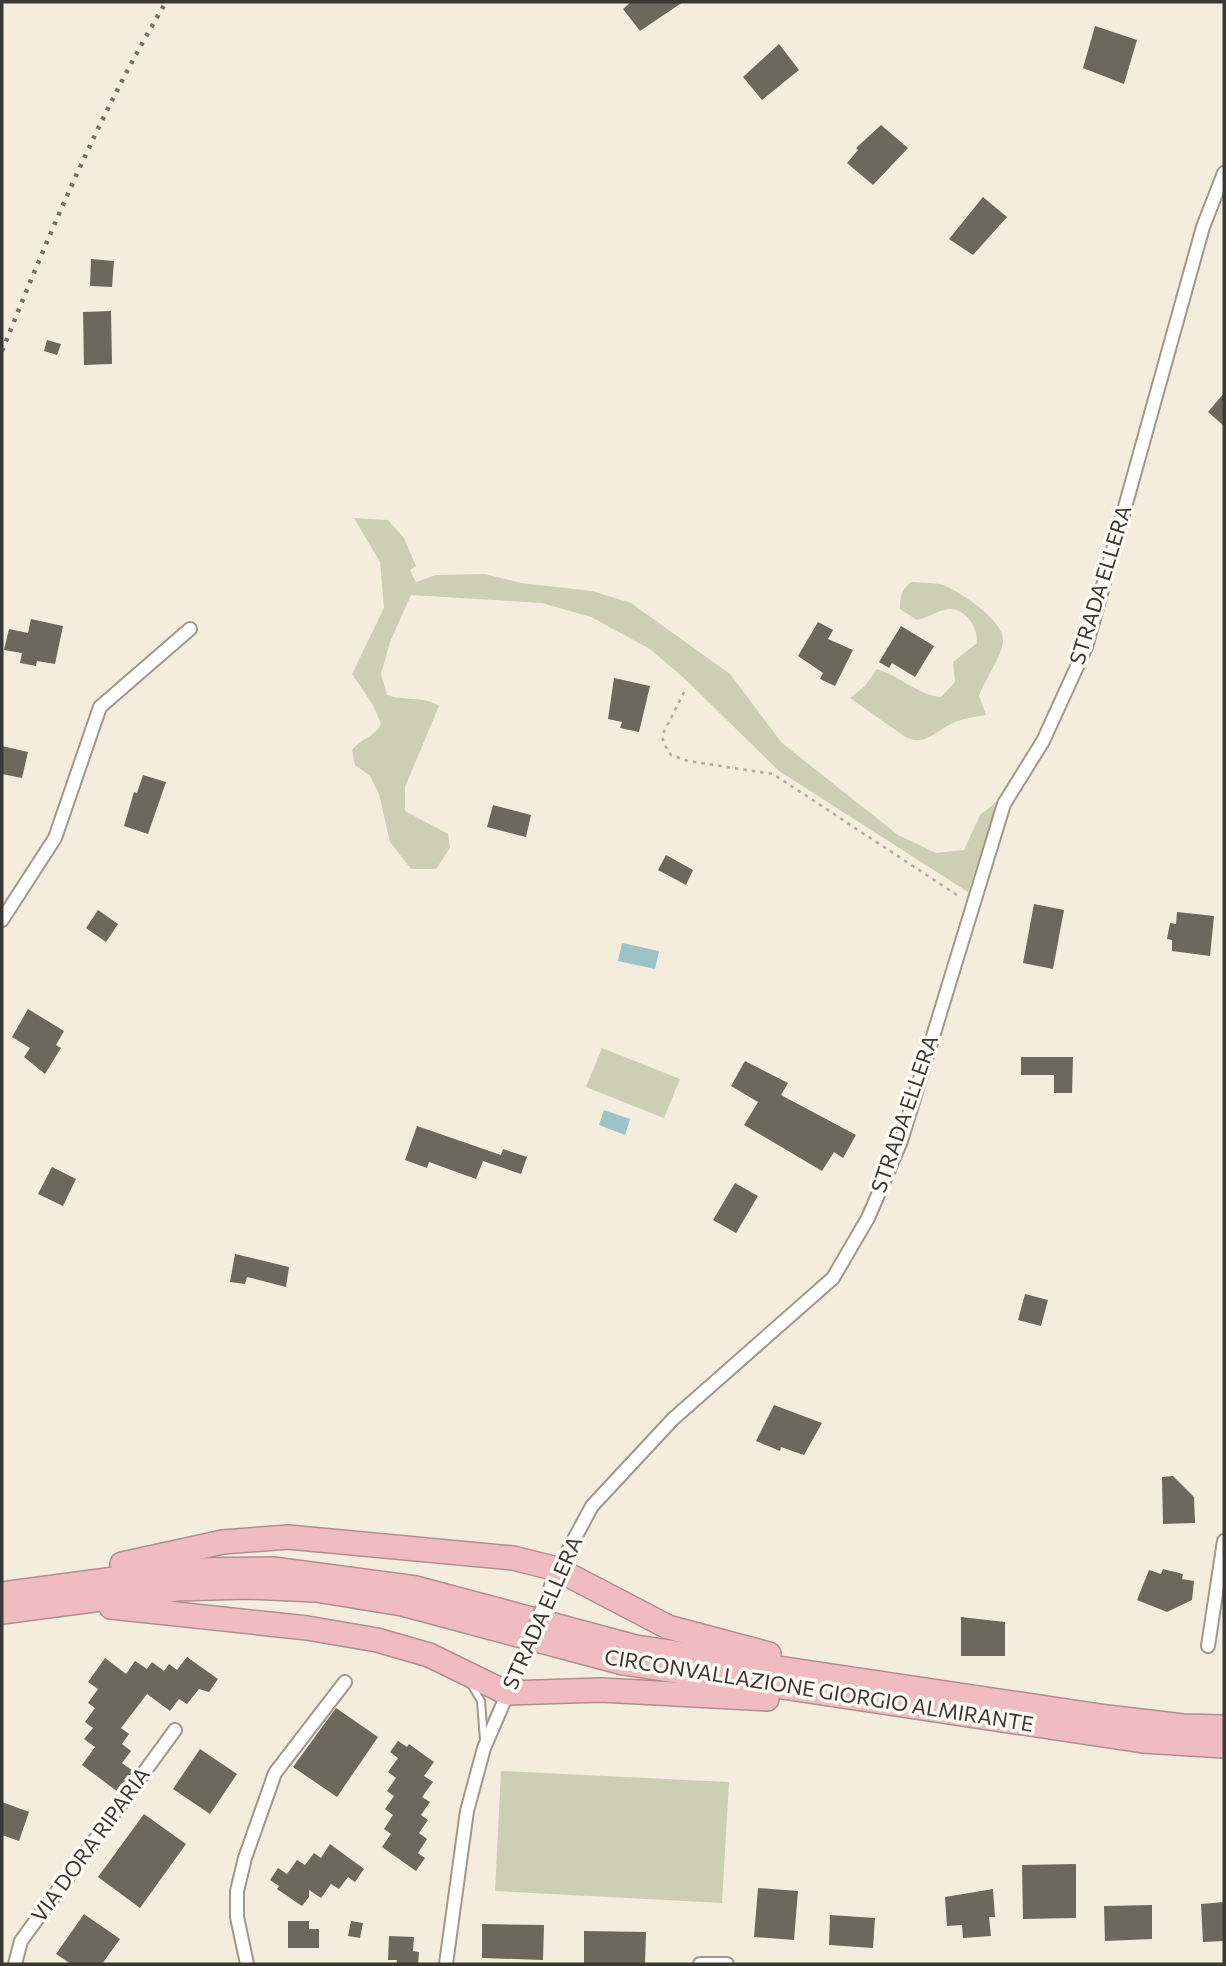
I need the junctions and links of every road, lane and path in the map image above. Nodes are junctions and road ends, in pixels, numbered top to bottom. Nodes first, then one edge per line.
1 (1224, 173) edge
2 (190, 629) dead end
3 (684, 692) dead end
4 (972, 904) junction
5 (2, 920) edge
6 (1224, 1541) edge
7 (555, 1577) junction
8 (46, 1587) junction
9 (2, 1594) edge
10 (66, 1603) junction
11 (2, 1612) edge
12 (1208, 1646) dead end
13 (458, 1669) junction
14 (345, 1682) dead end
15 (511, 1685) junction
16 (825, 1685) junction
17 (1224, 1727) edge
18 (175, 1730) dead end
19 (1224, 1746) edge
20 (484, 1748) junction
21 (15, 1964) edge
22 (247, 1964) edge
23 (446, 1964) edge
24 (700, 1964) edge
25 (727, 1964) edge

1 - 4 street, STRADA ELLERA
2 - 5 street
3 - 4 path
4 - 7 street, STRADA ELLERA
6 - 12 street
7 - 8 highway
7 - 15 street, STRADA ELLERA, bridge
7 - 16 highway
8 - 9 highway, CIRCONVALLAZIONE GIORGIO ALMIRANTE
8 - 16 highway, CIRCONVALLAZIONE GIORGIO ALMIRANTE
10 - 11 highway, CIRCONVALLAZIONE GIORGIO ALMIRANTE
10 - 13 highway
10 - 16 highway, CIRCONVALLAZIONE GIORGIO ALMIRANTE
13 - 15 highway
13 - 20 lane
14 - 22 street
15 - 16 highway
15 - 20 street, STRADA ELLERA
16 - 17 highway, CIRCONVALLAZIONE GIORGIO ALMIRANTE
16 - 19 highway, CIRCONVALLAZIONE GIORGIO ALMIRANTE
18 - 21 street, VIA DORA RIPARIA
20 - 23 street, STRADA ELLERA
24 - 25 street

